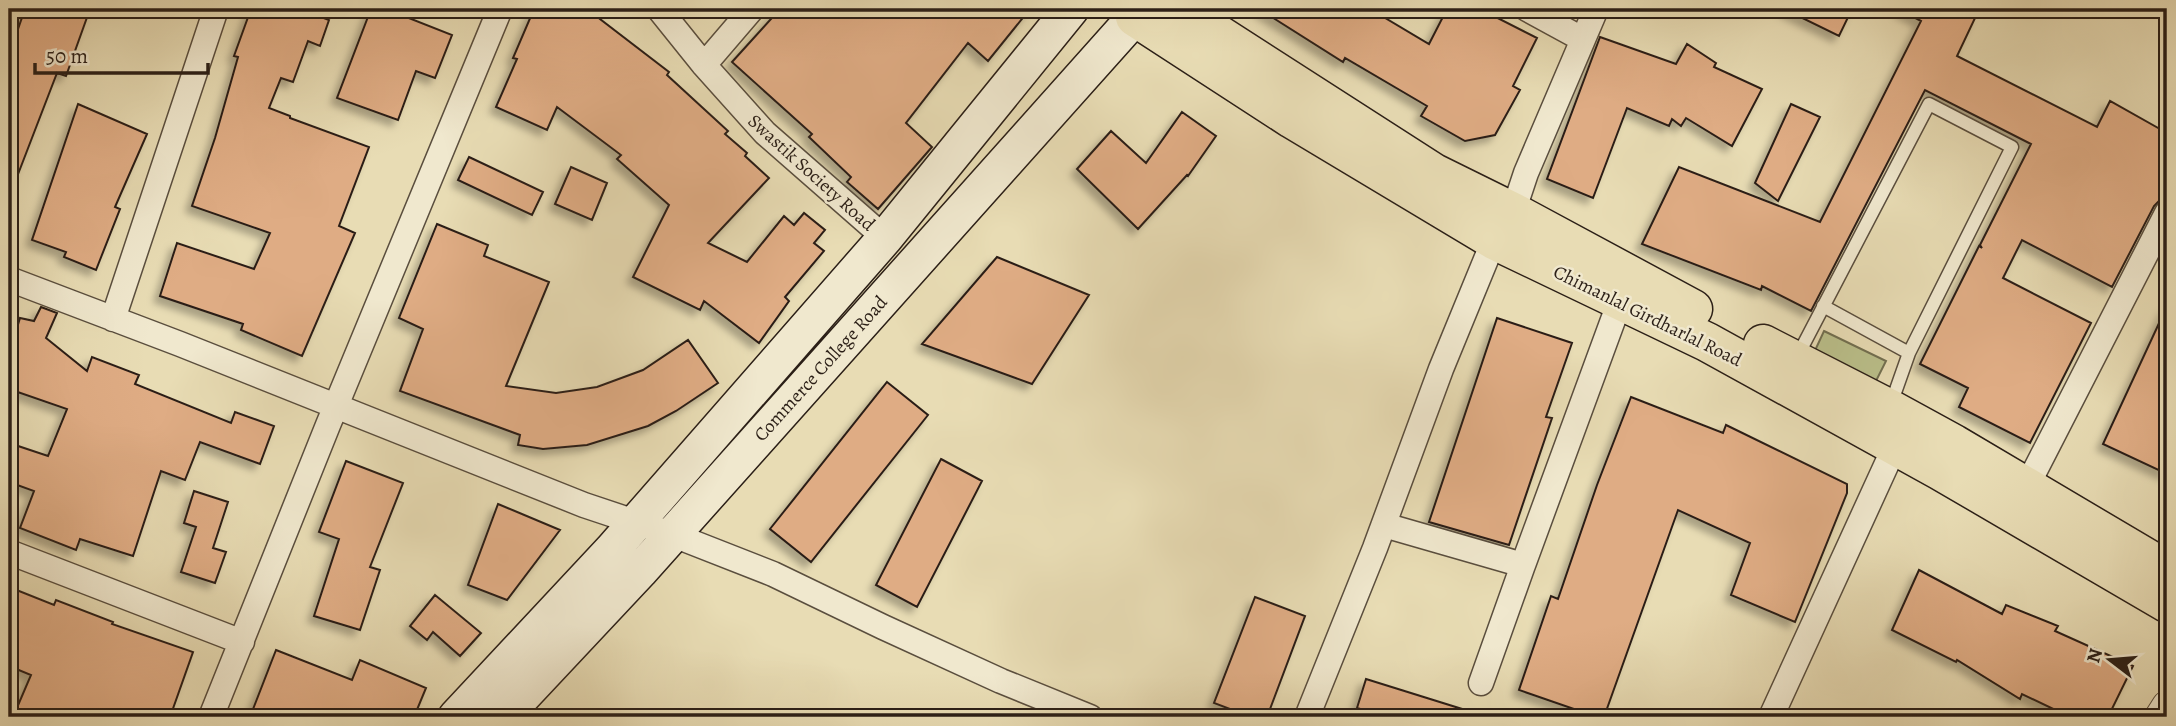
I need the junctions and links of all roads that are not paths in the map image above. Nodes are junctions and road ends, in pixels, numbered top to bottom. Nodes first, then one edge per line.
1 (216, 9) edge
2 (500, 9) edge
3 (659, 9) edge
4 (752, 9) edge
5 (1072, 9) edge
6 (1179, 9) edge
7 (1527, 9) edge
8 (1596, 9) edge
9 (1133, 11) edge
10 (1582, 39) junction
11 (704, 65) junction
12 (2167, 213) edge
13 (1503, 226) junction
14 (885, 238) junction
15 (9, 279) edge
16 (1620, 301) junction
17 (1823, 306) junction
18 (113, 319) junction
19 (1909, 352) junction
20 (1796, 361) junction
21 (337, 406) junction
22 (1889, 408) junction
23 (1895, 446) junction
24 (2027, 486) junction
25 (636, 522) junction
26 (1384, 525) junction
27 (671, 534) junction
28 (9, 552) edge
29 (1523, 565) junction
30 (2167, 570) edge
31 (2167, 603) edge
32 (242, 642) junction
33 (1481, 682) dead end
34 (2167, 706) edge
35 (1778, 715) edge
36 (211, 717) edge
37 (456, 717) edge
38 (503, 717) edge
39 (1090, 717) edge
40 (1307, 717) edge
41 (2160, 717) edge

1 - 18 street
2 - 21 street
3 - 11 street, Swastik Society Road
4 - 11 street
5 - 14 main road, Commerce College Road
6 - 13 main road, Chimanlal Girdharlal Road
7 - 10 street
8 - 10 street
9 - 13 main road, Chimanlal Girdharlal Road
9 - 27 main road, Commerce College Road
10 - 13 street
11 - 14 street, Swastik Society Road
12 - 24 street
13 - 16 main road, Chimanlal Girdharlal Road
13 - 20 main road, Chimanlal Girdharlal Road
13 - 26 street
14 - 25 main road, Commerce College Road
15 - 18 street
16 - 23 main road, Chimanlal Girdharlal Road
16 - 29 street
17 - 19 lane
17 - 19 lane
17 - 20 lane
18 - 21 street
19 - 22 lane
20 - 22 main road, Chimanlal Girdharlal Road
21 - 25 street
21 - 32 street
22 - 24 main road, Chimanlal Girdharlal Road
23 - 31 main road, Chimanlal Girdharlal Road
23 - 35 street
24 - 30 main road, Chimanlal Girdharlal Road
25 - 27 street
25 - 37 main road, Commerce College Road
26 - 29 street
26 - 40 street
27 - 38 main road, Commerce College Road
27 - 39 street
28 - 32 street
29 - 33 street
32 - 36 street
34 - 41 street

